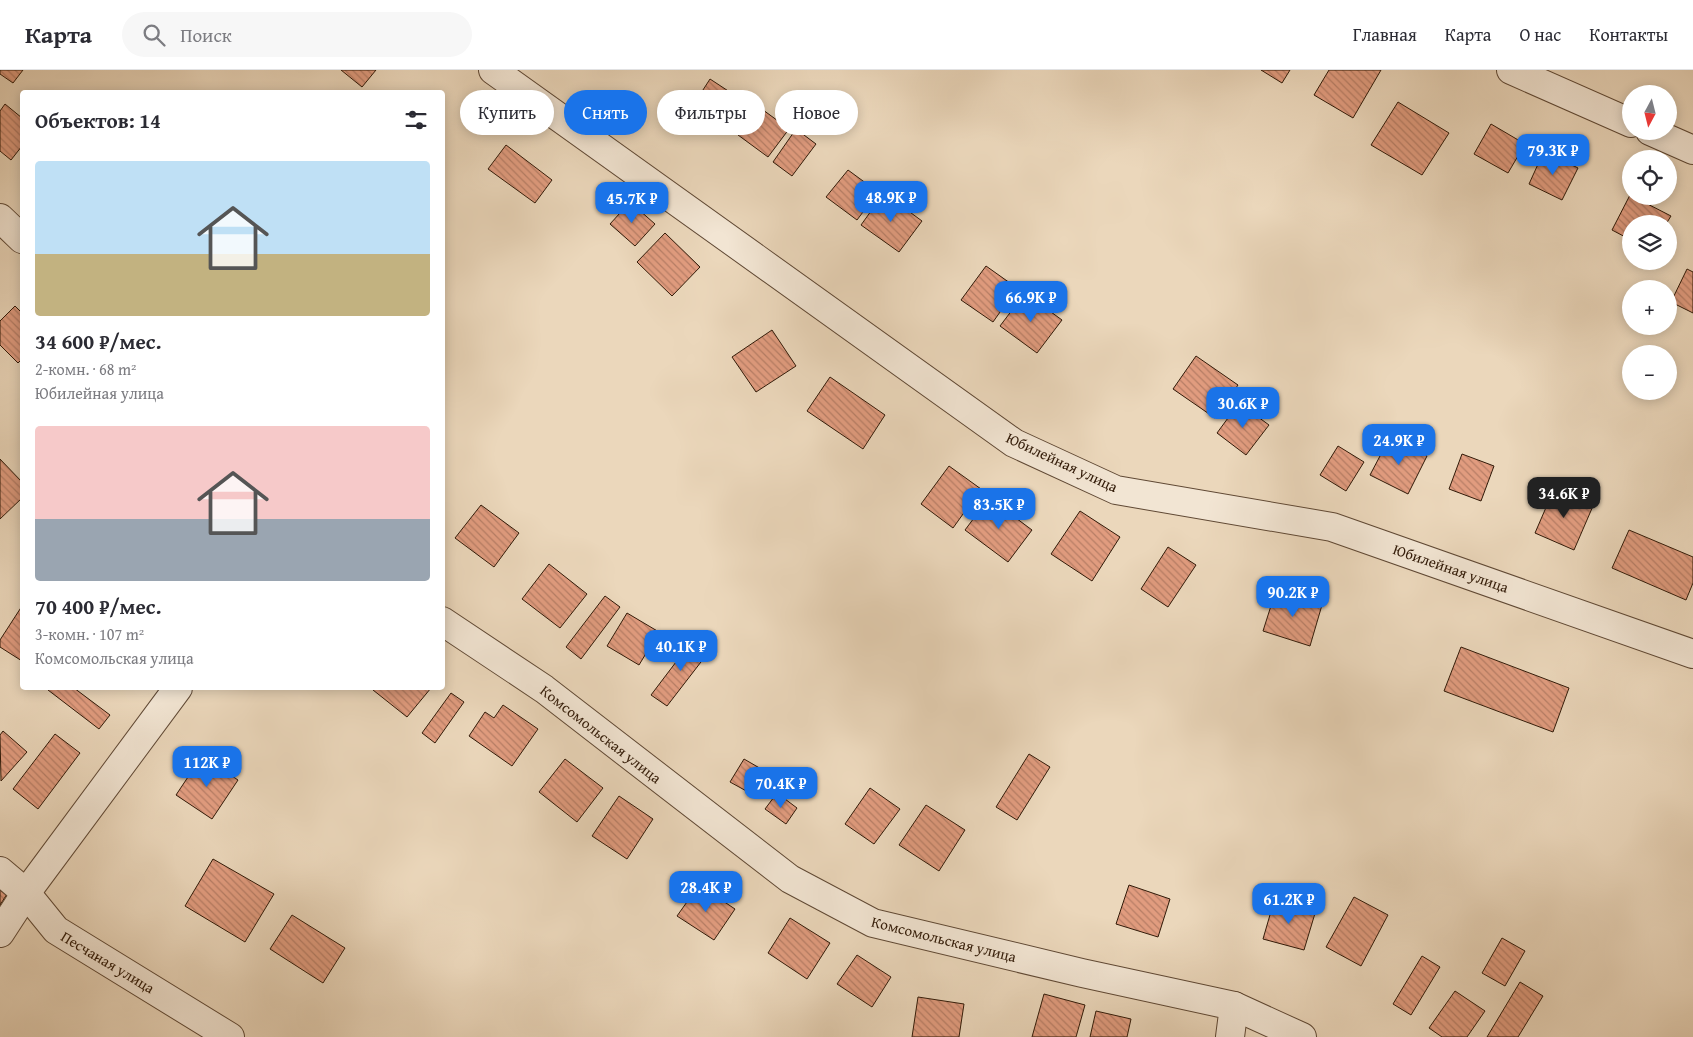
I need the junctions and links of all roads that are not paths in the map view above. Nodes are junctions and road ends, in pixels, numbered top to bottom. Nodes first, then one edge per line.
1 (493, 70) edge
2 (1511, 70) edge
3 (1622, 119) edge
4 (1670, 140) edge
5 (1693, 150) edge
6 (0, 218) edge
7 (20, 237) edge
8 (445, 623) edge
9 (1693, 654) edge
10 (177, 690) edge
11 (0, 870) edge
12 (26, 893) junction
13 (0, 933) edge
14 (1234, 1006) junction
15 (230, 1037) edge
16 (1230, 1037) edge
17 (1302, 1037) edge

1 - 9 street, Юбилейная улица
2 - 3 street
4 - 5 street
6 - 7 street
8 - 14 street, Комсомольская улица
10 - 12 street
11 - 12 street, Песчаная улица
12 - 13 street
12 - 15 street, Песчаная улица
14 - 16 street
14 - 17 street, Комсомольская улица

